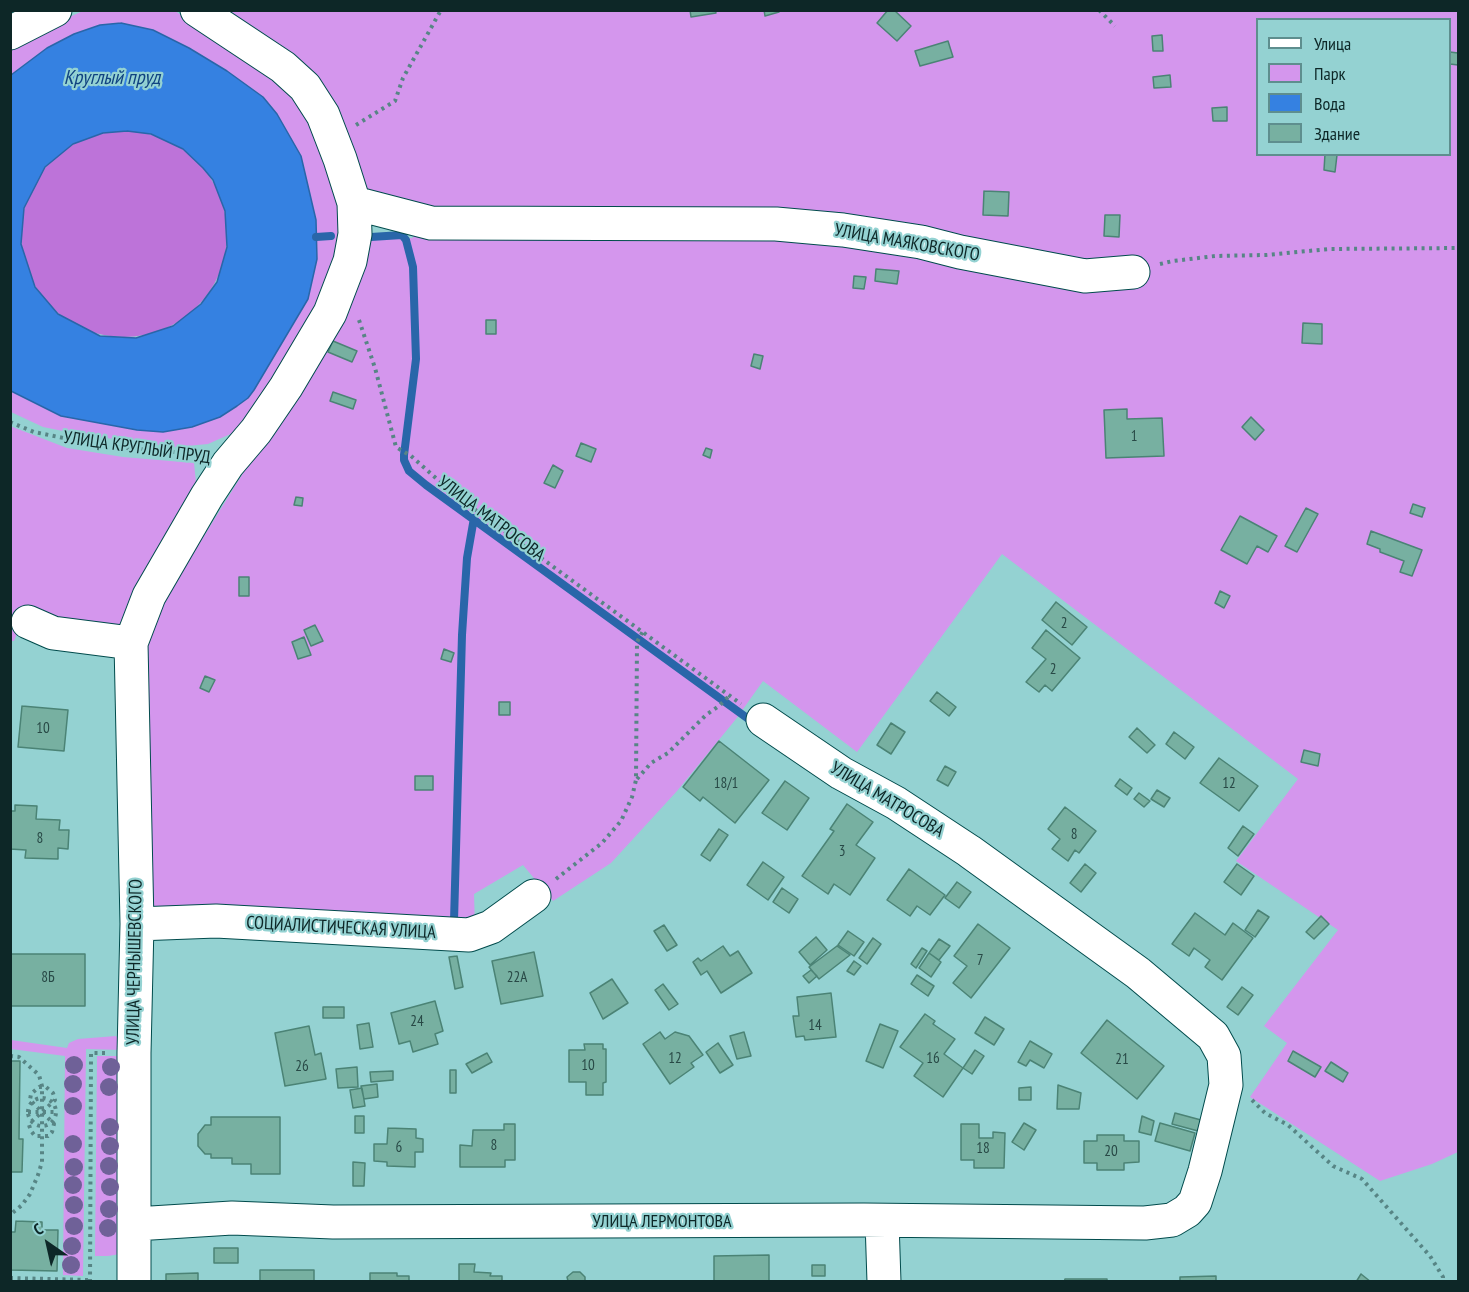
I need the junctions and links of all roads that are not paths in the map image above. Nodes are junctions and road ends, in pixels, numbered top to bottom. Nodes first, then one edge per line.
1 (55, 10) edge
2 (197, 10) edge
3 (10, 33) edge
4 (354, 203) junction
5 (1132, 272) road end
6 (28, 622) dead end
7 (131, 642) junction
8 (763, 720) road end
9 (534, 896) road end
10 (137, 924) junction
11 (1187, 1211) joint
12 (882, 1221) junction
13 (135, 1224) junction
14 (134, 1281) edge
15 (884, 1281) edge

1 - 3 street
2 - 4 street, УЛИЦА КРУГЛЫЙ ПРУД
4 - 5 street, УЛИЦА МАЯКОВСКОГО
4 - 7 street, УЛИЦА КРУГЛЫЙ ПРУД
6 - 7 street
7 - 10 street, УЛИЦА ЧЕРНЫШЕВСКОГО
8 - 11 street, УЛИЦА МАТРОСОВА
9 - 10 street, СОЦИАЛИСТИЧЕСКАЯ УЛИЦА
10 - 13 street, УЛИЦА ЧЕРНЫШЕВСКОГО
11 - 12 street, УЛИЦА ЛЕРМОНТОВА
12 - 13 street, УЛИЦА ЛЕРМОНТОВА
12 - 15 street
13 - 14 street, УЛИЦА ЧЕРНЫШЕВСКОГО

